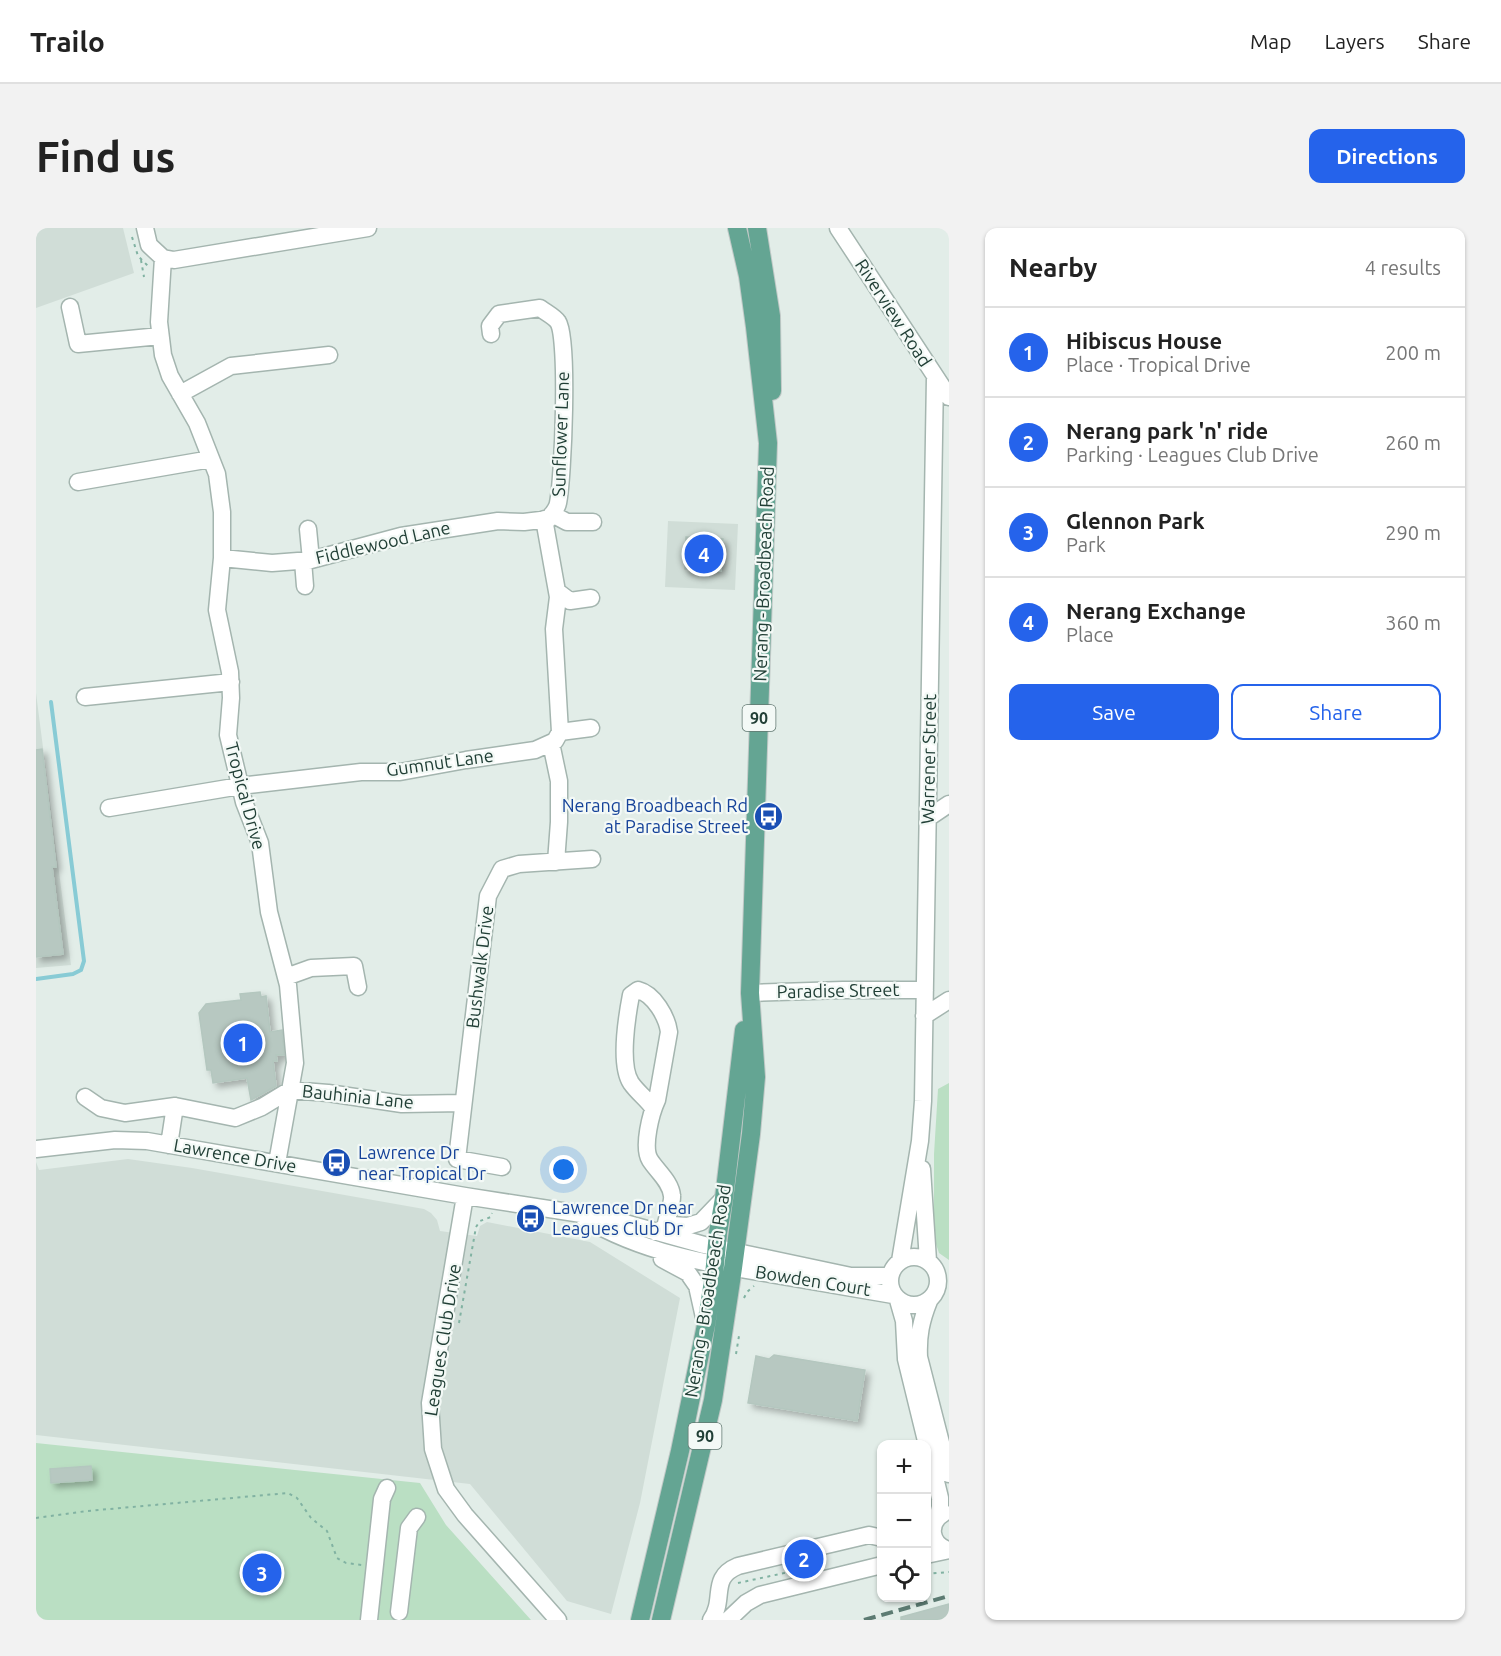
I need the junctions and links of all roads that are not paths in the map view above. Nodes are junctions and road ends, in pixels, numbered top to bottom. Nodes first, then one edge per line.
1 (144, 228) edge
2 (368, 228) edge
3 (737, 228) edge
4 (757, 228) edge
5 (838, 228) edge
6 (163, 258) junction
7 (70, 307) dead end
8 (491, 334) dead end
9 (160, 336) junction
10 (329, 355) dead end
11 (935, 377) junction
12 (180, 394) junction
13 (949, 397) edge
14 (768, 443) junction
15 (211, 459) junction
16 (78, 482) dead end
17 (548, 517) junction
18 (593, 522) dead end
19 (308, 529) dead end
20 (222, 558) junction
21 (307, 560) junction
22 (305, 586) dead end
23 (558, 592) junction
24 (591, 598) dead end
25 (231, 682) junction
26 (85, 697) dead end
27 (591, 728) dead end
28 (555, 738) junction
29 (240, 786) junction
30 (949, 804) edge
31 (109, 808) dead end
32 (928, 818) junction
33 (592, 859) dead end
34 (556, 862) junction
35 (286, 977) junction
36 (358, 987) dead end
37 (925, 990) junction
38 (750, 993) junction
39 (949, 1000) edge
40 (924, 1016) junction
41 (290, 1090) junction
42 (85, 1096) dead end
43 (463, 1103) junction
44 (175, 1107) junction
45 (653, 1108) junction
46 (920, 1141) junction
47 (169, 1145) junction
48 (36, 1149) edge
49 (277, 1163) junction
50 (502, 1167) dead end
51 (465, 1196) junction
52 (724, 1198) junction
53 (657, 1236) junction
54 (725, 1258) junction
55 (900, 1261) junction
56 (937, 1266) edge
57 (890, 1276) junction
58 (938, 1294) edge
59 (896, 1297) junction
60 (706, 1326) junction
61 (944, 1428) edge
62 (932, 1464) junction
63 (949, 1474) edge
64 (387, 1488) dead end
65 (417, 1517) dead end
66 (936, 1526) edge
67 (877, 1537) edge
68 (949, 1550) edge
69 (931, 1554) edge
70 (877, 1566) edge
71 (399, 1612) dead end
72 (369, 1620) edge
73 (558, 1620) edge
74 (640, 1620) edge
75 (661, 1620) edge
76 (711, 1620) edge
77 (728, 1620) edge

1 - 6 street
2 - 6 street
3 - 14 main road, Nerang - Broadbeach Road / 90
4 - 14 main road, Nerang - Broadbeach Road / 90
5 - 11 street, Riverview Road
6 - 9 street, Tropical Drive
7 - 9 street
8 - 17 street, Sunflower Lane
9 - 12 street, Tropical Drive
10 - 12 street
11 - 13 street, Riverview Road
11 - 32 street, Warrener Street
12 - 15 street, Tropical Drive
14 - 38 main road, Nerang - Broadbeach Road / 90
15 - 16 street
15 - 20 street, Tropical Drive
17 - 18 street
17 - 21 street, Fiddlewood Lane
17 - 23 street, Sunflower Lane
19 - 21 street
20 - 21 street, Fiddlewood Lane
20 - 25 street, Tropical Drive
21 - 22 street
23 - 24 street
23 - 28 street, Sunflower Lane
25 - 26 street
25 - 29 street, Tropical Drive
27 - 28 street, Gumnut Lane
28 - 29 street, Gumnut Lane
28 - 34 street, Sunflower Lane
29 - 31 street, Gumnut Lane
29 - 35 street, Tropical Drive
30 - 32 street
32 - 37 street, Warrener Street
33 - 34 street, Bushwalk Drive
34 - 43 street, Bushwalk Drive
35 - 36 street
35 - 41 street, Tropical Drive
37 - 38 street, Paradise Street
37 - 40 street, Warrener Street
38 - 52 main road, Nerang - Broadbeach Road / 90
38 - 54 main road, Nerang - Broadbeach Road / 90
39 - 40 street
40 - 46 street, Warrener Street
41 - 43 street, Bauhinia Lane
41 - 44 street, Bauhinia Lane
41 - 49 street, Tropical Drive
42 - 44 street, Bauhinia Lane
43 - 50 street, Bushwalk Drive
44 - 47 street
45 - 45 street
45 - 53 street
46 - 55 street, Warrener Street
46 - 56 street, Warrener Street
47 - 48 street, Lawrence Drive
47 - 49 street, Lawrence Drive
49 - 51 street, Lawrence Drive
51 - 53 street, Lawrence Drive
51 - 73 street, Leagues Club Drive
52 - 53 street
52 - 54 main road, Nerang - Broadbeach Road / 90
53 - 54 street, Lawrence Drive
53 - 60 street
54 - 57 street, Bowden Court
54 - 59 street, Bowden Court
54 - 60 main road, Nerang - Broadbeach Road / 90
54 - 75 main road, Nerang - Broadbeach Road / 90
55 - 56 street
55 - 57 street
56 - 58 street
57 - 59 street
58 - 59 street
58 - 61 street
59 - 62 street
60 - 74 main road, Nerang - Broadbeach Road / 90
61 - 62 street
61 - 63 street
62 - 66 street
64 - 72 street
65 - 71 street
66 - 68 street
67 - 76 street
68 - 69 street
70 - 77 street

